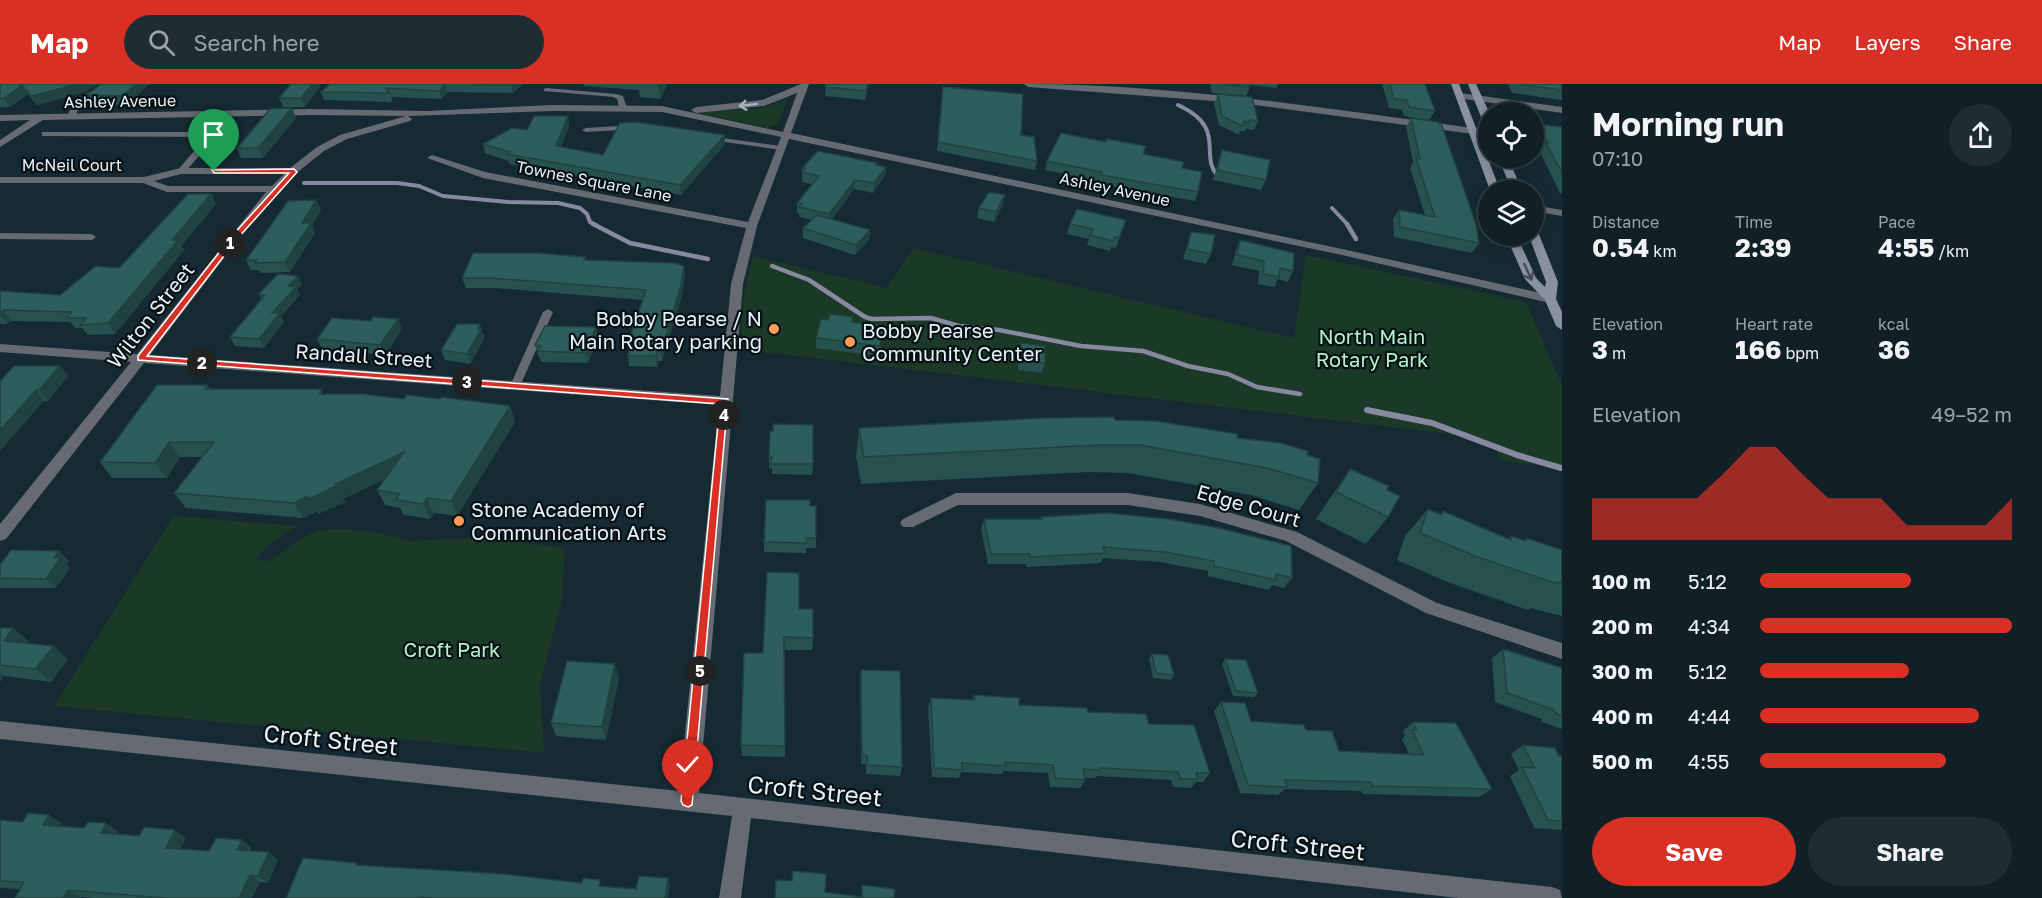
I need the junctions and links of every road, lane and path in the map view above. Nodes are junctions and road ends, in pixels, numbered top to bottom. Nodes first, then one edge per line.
1 (109, 84) edge
2 (1028, 84) edge
3 (1455, 84) edge
4 (1472, 84) edge
5 (804, 86) edge
6 (546, 90) dead end
7 (561, 92) junction
8 (1460, 96) junction
9 (1478, 98) junction
10 (1480, 102) edge
11 (552, 108) junction
12 (623, 108) junction
13 (673, 110) junction
14 (1562, 110) edge
15 (359, 112) junction
16 (427, 114) junction
17 (41, 117) junction
18 (70, 117) junction
19 (0, 118) edge
20 (649, 129) edge
21 (586, 130) dead end
22 (1473, 131) junction
23 (1478, 132) edge
24 (45, 134) dead end
25 (347, 137) junction
26 (707, 137) edge
27 (783, 141) junction
28 (0, 144) edge
29 (432, 158) dead end
30 (181, 171) junction
31 (294, 171) junction
32 (0, 180) edge
33 (144, 180) junction
34 (1491, 180) edge
35 (276, 189) junction
36 (1544, 210) edge
37 (1562, 213) edge
38 (752, 226) junction
39 (0, 236) edge
40 (92, 237) dead end
41 (1516, 246) edge
42 (1538, 246) edge
43 (1550, 299) junction
44 (548, 312) dead end
45 (1562, 326) edge
46 (0, 348) edge
47 (141, 358) junction
48 (515, 386) junction
49 (725, 401) junction
50 (908, 523) dead end
51 (0, 535) edge
52 (1562, 651) edge
53 (0, 730) edge
54 (688, 801) junction
55 (743, 807) junction
56 (730, 898) edge
57 (1552, 898) edge

1 - 18 lane
2 - 22 street
3 - 8 street
4 - 9 street
5 -> 13 street, Ashley Avenue
5 - 27 street
6 - 7 lane
7 - 11 lane
7 - 12 lane
8 - 9 street
8 - 22 street
9 - 10 street
9 - 14 street
11 - 12 street, Ashley Avenue
11 - 16 street, Ashley Avenue
12 - 13 street, Ashley Avenue
13 - 27 street, Ashley Avenue
15 - 16 street, Ashley Avenue
15 - 18 street, Ashley Avenue
15 - 25 street
16 - 25 street, Wilton Street
17 - 18 street, Ashley Avenue
17 - 19 street, Ashley Avenue
17 - 28 street, McNeil Court
20 - 21 lane
22 - 23 street
22 - 34 street
24 - 30 lane
25 - 31 street, Wilton Street
26 - 27 lane
27 - 38 street
27 - 43 street, Ashley Avenue
29 - 38 street, Townes Square Lane
30 - 31 street, McNeil Court
30 - 33 street, McNeil Court
31 - 35 street, Wilton Street
32 - 33 street, McNeil Court
33 - 35 street, McNeil Court
35 - 47 street, Wilton Street
36 - 37 street
38 - 49 street
39 - 40 lane
41 -> 43 street
42 - 43 street
43 - 45 street
44 - 48 lane
46 - 47 street, Randall Street
47 - 48 street, Randall Street
47 - 51 street, Wilton Street
48 - 49 street, Randall Street
49 - 54 street
50 - 52 street, Edge Court
53 - 54 street, Croft Street
54 - 55 street, Croft Street
55 - 56 street
55 - 57 street, Croft Street

